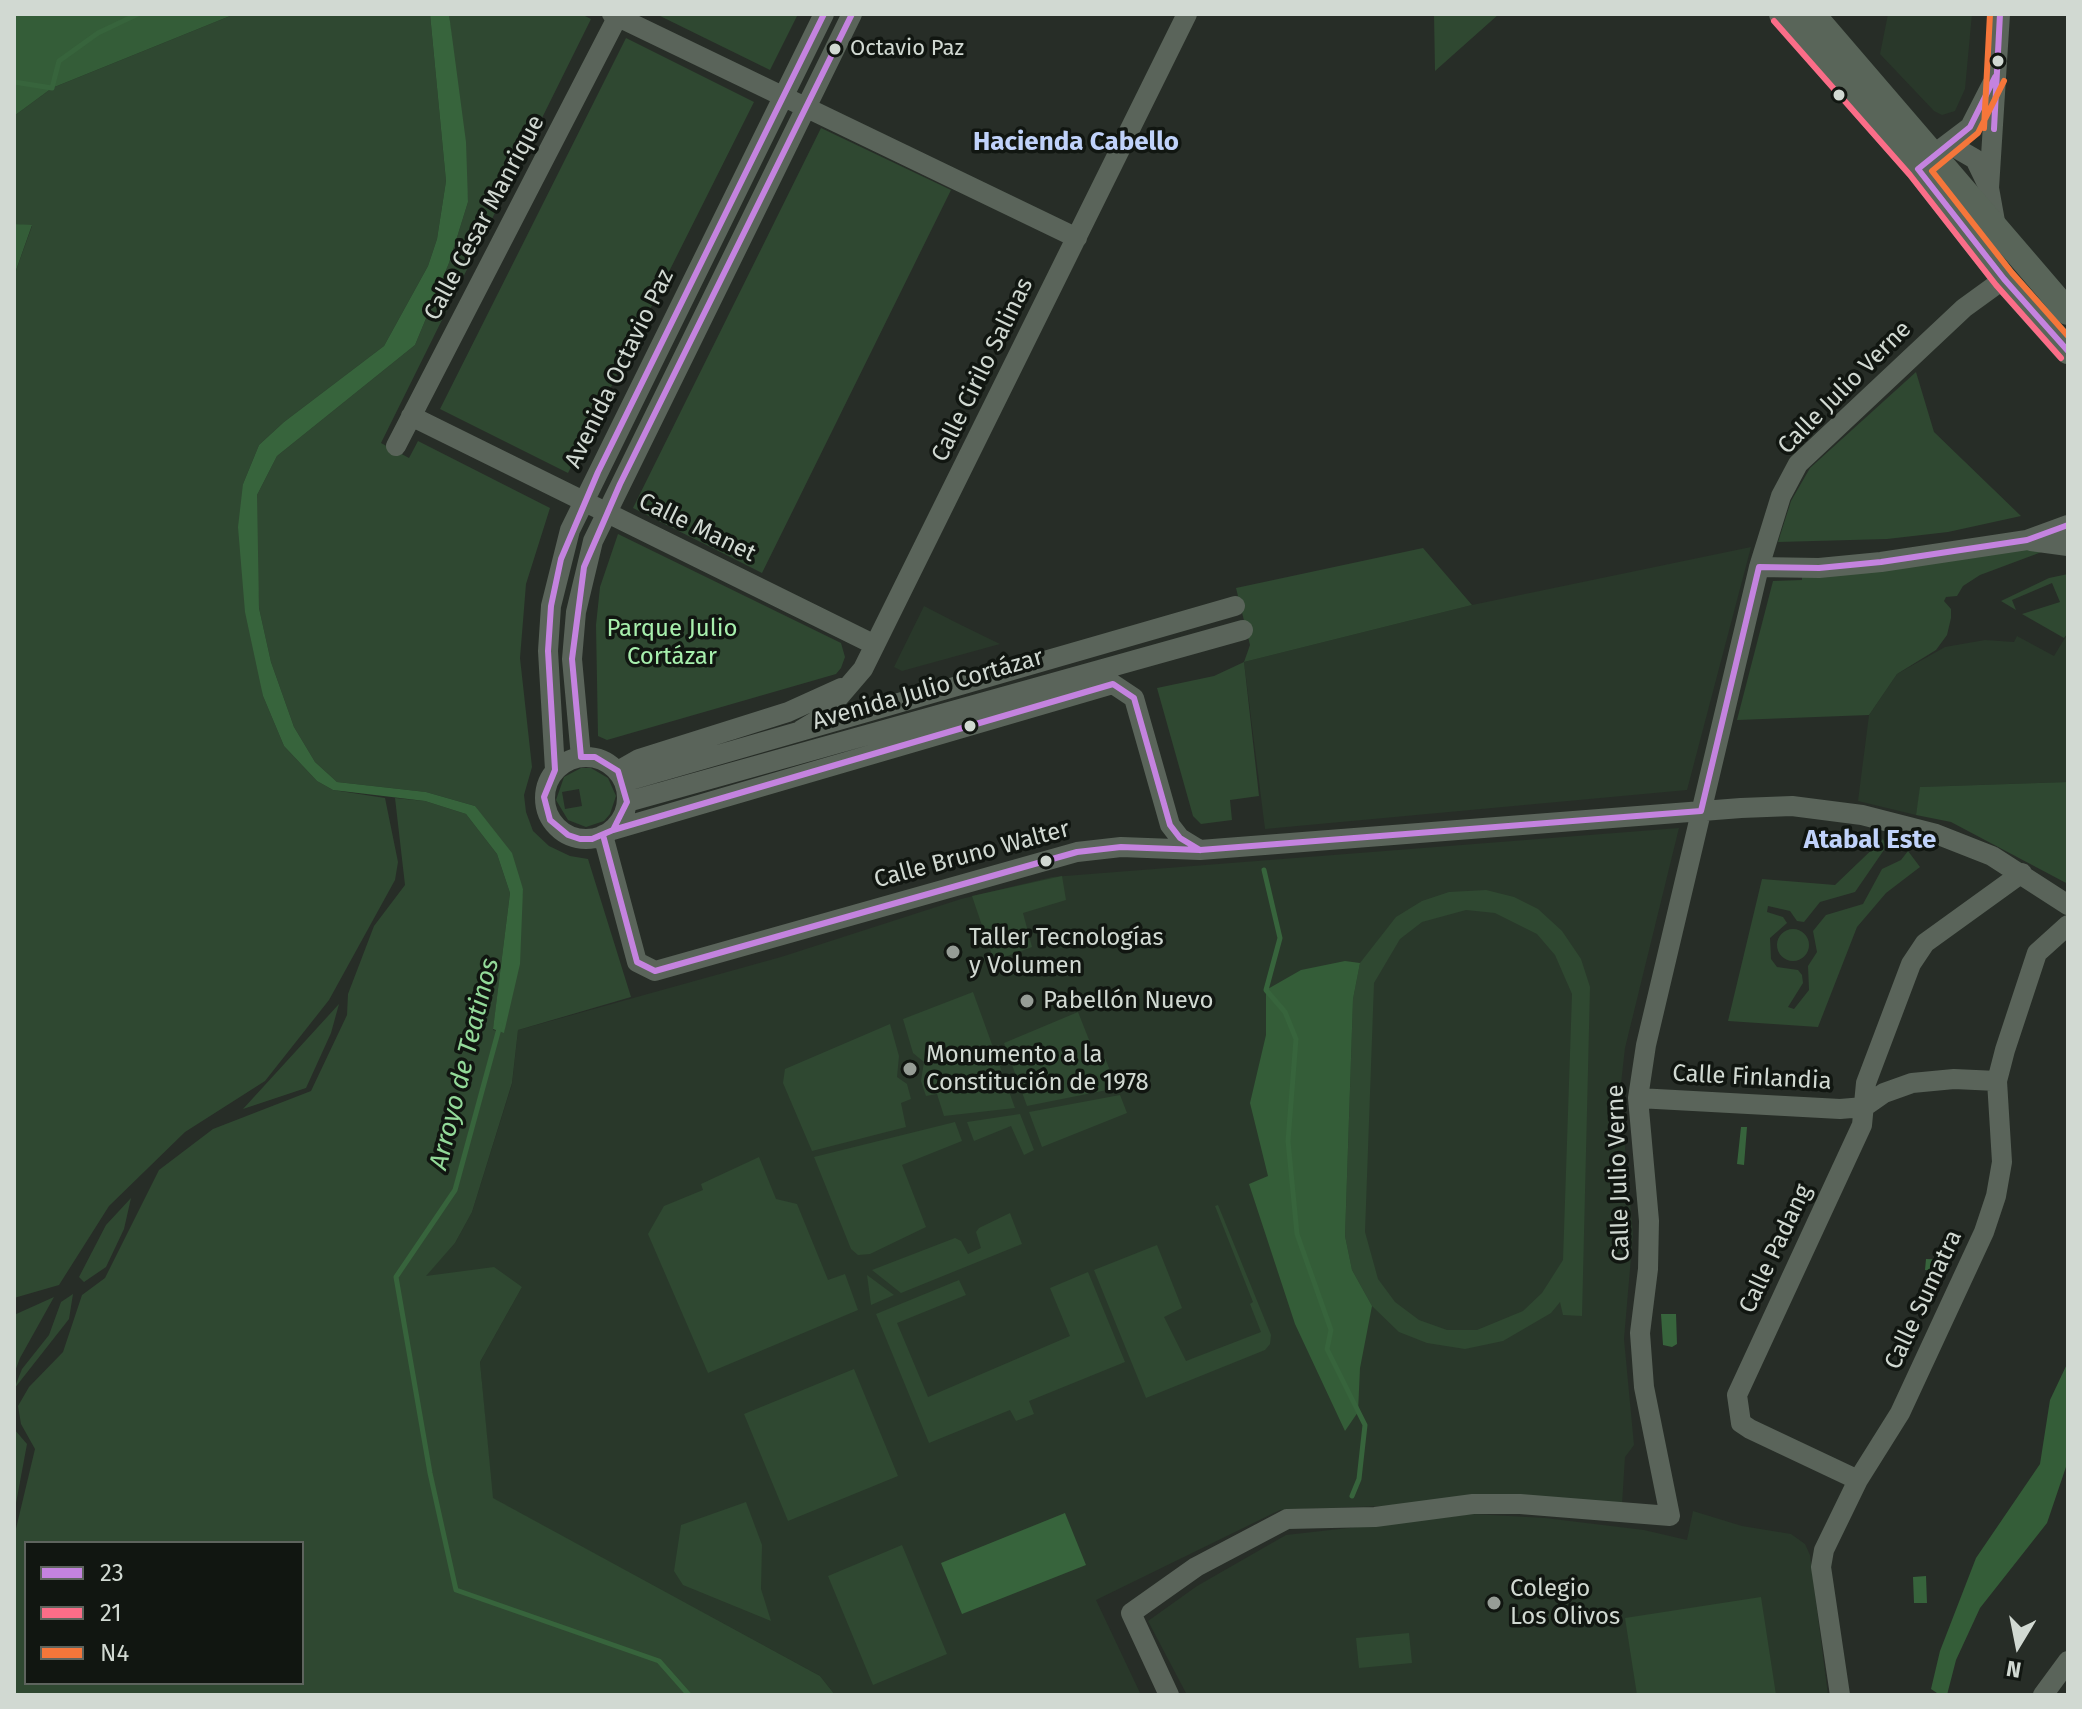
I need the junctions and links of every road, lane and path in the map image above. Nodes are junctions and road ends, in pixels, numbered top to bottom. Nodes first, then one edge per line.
1 (824, 14) edge
2 (852, 14) edge
3 (1187, 14) edge
4 (1782, 14) edge
5 (1812, 14) edge
6 (2000, 14) edge
7 (616, 15) edge
8 (1995, 77) junction
9 (784, 94) junction
10 (806, 105) junction
11 (1933, 156) junction
12 (1989, 188) junction
13 (1996, 227) junction
14 (1077, 238) junction
15 (2004, 279) junction
16 (2068, 312) edge
17 (2068, 351) edge
18 (411, 416) junction
19 (396, 446) dead end
20 (584, 502) junction
21 (606, 513) junction
22 (2068, 525) edge
23 (2027, 540) junction
24 (2068, 546) edge
25 (1759, 567) junction
26 (1235, 606) dead end
27 (1243, 630) dead end
28 (875, 645) junction
29 (855, 680) junction
30 (801, 730) junction
31 (581, 757) junction
32 (555, 770) junction
33 (623, 785) junction
34 (1701, 811) junction
35 (1170, 825) junction
36 (608, 832) junction
37 (1146, 847) junction
38 (1200, 850) junction
39 (2022, 873) junction
40 (2068, 905) edge
41 (2068, 925) edge
42 (1997, 1081) junction
43 (1638, 1098) junction
44 (1864, 1107) junction
45 (1858, 1480) junction
46 (2068, 1661) edge
47 (1169, 1695) edge
48 (1840, 1695) edge
49 (2043, 1695) edge

1 - 9 street, Avenida Octavio Paz
2 - 10 street
3 - 14 street, Calle Cirilo Salinas
4 - 11 main road
5 - 11 main road
6 - 8 street
7 - 9 street
7 - 18 street, Calle César Manrique
8 - 11 street
8 - 12 street
9 - 10 street
9 - 20 street, Avenida Octavio Paz
10 - 14 street
10 - 21 street
11 - 12 street
11 - 13 main road
11 - 15 main road
12 - 13 street
13 - 16 main road
14 - 28 street, Calle Cirilo Salinas
15 - 17 main road
15 - 25 street, Calle Julio Verne
18 - 19 street, Calle César Manrique
18 - 20 street, Calle Manet
20 - 21 street, Calle Manet
20 - 32 street, Avenida Octavio Paz
21 - 28 street, Calle Manet
21 - 31 street
22 - 23 street
23 - 24 street
23 - 25 street
25 - 34 street, Calle Julio Verne
26 - 30 street, Avenida Julio Cortázar
27 - 33 street, Avenida Julio Cortázar
28 - 29 street, Calle Cirilo Salinas
29 - 30 street, Calle Cirilo Salinas
29 - 33 street, Avenida Julio Cortázar
30 - 33 street, Avenida Julio Cortázar
31 - 32 street
31 - 33 street
32 - 36 street
33 - 36 street
34 - 38 street, Calle Bruno Walter
34 - 39 street, Calle Bruno Walter
34 - 43 street, Calle Julio Verne
35 - 36 street, Avenida Julio Cortázar
35 - 37 street
35 - 38 street
36 - 37 street, Calle Bruno Walter
37 - 38 street, Calle Bruno Walter
39 - 40 street, Calle Bruno Walter
39 - 44 street
41 - 42 street, Calle Sumatra
42 - 44 street
42 - 45 street, Calle Sumatra
43 - 44 street, Calle Finlandia
43 - 47 street, Calle Julio Verne
44 - 45 street, Calle Padang
45 - 48 street, Calle Sumatra
46 - 49 street

